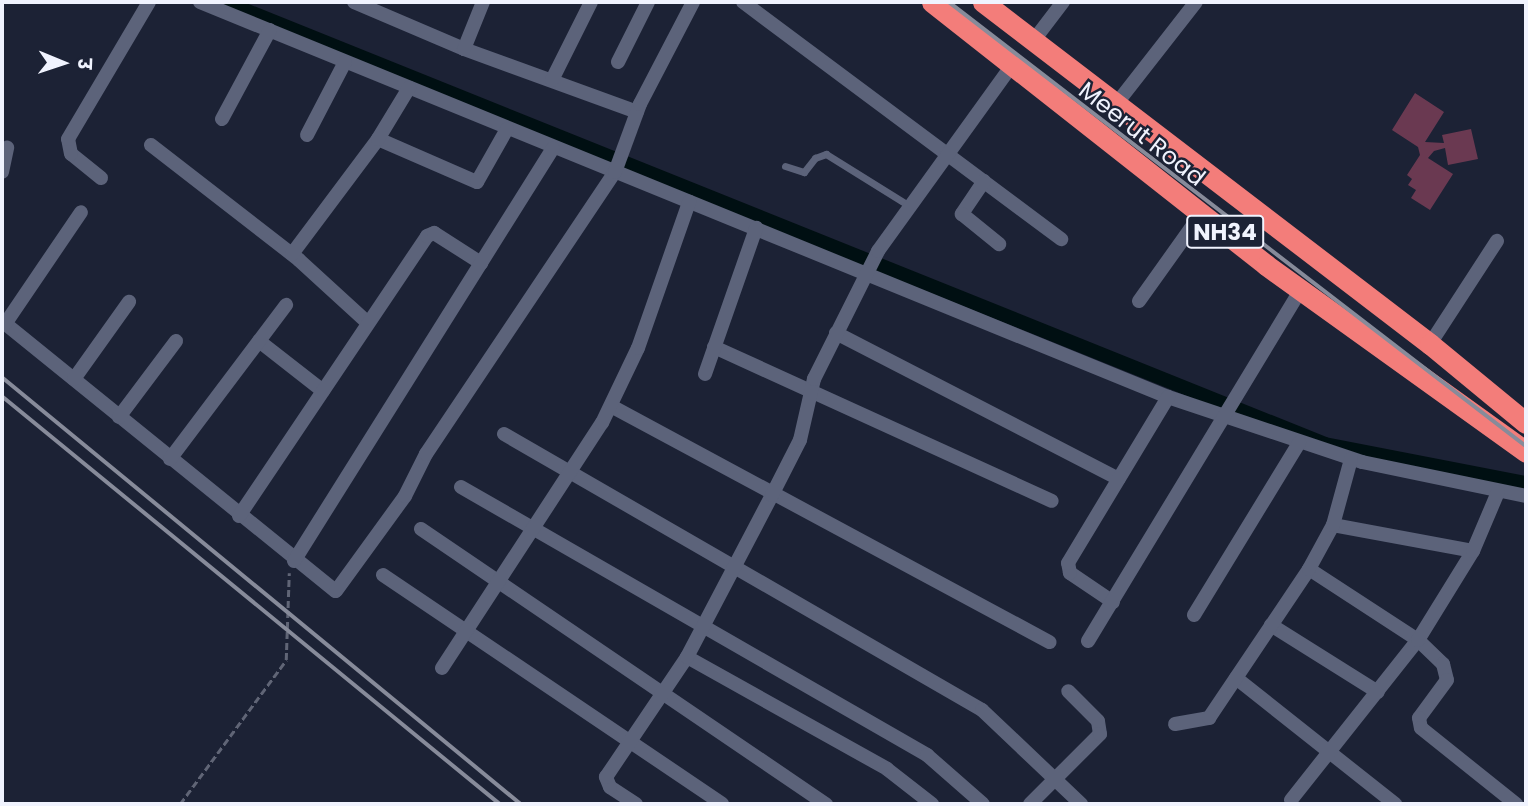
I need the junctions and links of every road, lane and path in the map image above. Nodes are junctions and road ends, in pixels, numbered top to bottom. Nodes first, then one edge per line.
1 (149, 2) edge
2 (200, 2) edge
3 (354, 2) edge
4 (483, 2) edge
5 (591, 2) edge
6 (648, 2) edge
7 (693, 2) edge
8 (744, 2) edge
9 (932, 2) edge
10 (982, 2) edge
11 (1063, 2) edge
12 (1196, 2) edge
13 (270, 30) junction
14 (1034, 40) junction
15 (464, 49) junction
16 (345, 62) junction
17 (618, 62) dead end
18 (1012, 65) junction
19 (552, 80) junction
20 (409, 88) junction
21 (1117, 103) junction
22 (637, 112) junction
23 (222, 120) dead end
24 (507, 129) junction
25 (307, 135) dead end
26 (378, 139) junction
27 (150, 145) dead end
28 (7, 148) dead end
29 (552, 148) junction
30 (946, 153) junction
31 (619, 164) junction
32 (785, 166) dead end
33 (2, 172) edge
34 (101, 178) dead end
35 (984, 181) junction
36 (689, 202) junction
37 (908, 205) junction
38 (81, 212) dead end
39 (1201, 214) junction
40 (755, 228) junction
41 (1061, 239) dead end
42 (1497, 241) dead end
43 (999, 244) dead end
44 (292, 254) junction
45 (481, 263) junction
46 (869, 269) junction
47 (1300, 290) junction
48 (1139, 301) dead end
49 (129, 302) dead end
50 (286, 305) dead end
51 (4, 322) edge
52 (368, 323) junction
53 (836, 333) junction
54 (176, 341) dead end
55 (259, 341) junction
56 (1430, 344) junction
57 (714, 347) junction
58 (705, 374) dead end
59 (74, 379) junction
60 (809, 390) junction
61 (323, 391) junction
62 (1168, 397) junction
63 (611, 406) junction
64 (1227, 416) junction
65 (119, 417) junction
66 (1526, 423) edge
67 (504, 434) dead end
68 (1299, 443) junction
69 (1526, 452) edge
70 (170, 459) junction
71 (1351, 459) junction
72 (573, 473) junction
73 (1119, 479) junction
74 (461, 487) dead end
75 (1498, 492) junction
76 (772, 495) junction
77 (1526, 496) edge
78 (1052, 501) dead end
79 (239, 516) junction
80 (1333, 525) junction
81 (421, 529) dead end
82 (535, 531) junction
83 (1473, 551) junction
84 (294, 561) junction
85 (733, 567) junction
86 (1309, 569) junction
87 (383, 575) dead end
88 (501, 581) junction
89 (1113, 602) junction
90 (1194, 615) dead end
91 (703, 624) junction
92 (1271, 625) junction
93 (467, 631) junction
94 (1088, 640) dead end
95 (1418, 640) junction
96 (1049, 642) dead end
97 (687, 657) junction
98 (442, 668) dead end
99 (1236, 678) junction
100 (1068, 691) dead end
101 (666, 692) junction
102 (1378, 692) junction
103 (1175, 724) dead end
104 (632, 742) junction
105 (1334, 751) junction
106 (1056, 779) junction
107 (1291, 800) dead end
108 (1386, 802) edge
109 (821, 803) edge
110 (180, 804) edge
111 (636, 804) edge
112 (722, 804) edge
113 (932, 804) edge
114 (983, 804) edge
115 (1030, 804) edge
116 (1081, 804) edge
117 (1516, 804) edge

1 - 34 street
2 - 13 street
3 - 15 street
4 - 15 street
5 - 19 street
6 - 17 street
7 - 22 street
8 - 30 street
9 - 18 highway, Meerut Road / NH34
10 - 14 highway, Meerut Road / NH34
11 - 14 street
12 - 21 street
13 - 16 street
13 - 23 street
14 - 21 highway, Meerut Road / NH34
15 - 19 street
16 - 20 street
16 - 25 street
18 - 30 street
18 - 39 highway, Meerut Road / NH34
19 - 22 street
20 - 24 street
20 - 26 street
21 - 56 highway, Meerut Road / NH34
22 - 31 street
24 - 26 street
24 - 29 street
26 - 44 street
27 - 44 street
28 - 33 street
29 - 31 street
29 - 45 street
30 - 35 street
30 - 37 street
31 - 36 street
31 - 84 street
32 - 37 lane
35 - 41 street
35 - 43 street
36 - 40 street
36 - 63 street
37 - 46 street
38 - 51 street
39 - 47 highway, Meerut Road / NH34
39 - 48 street
40 - 46 street
40 - 57 street
42 - 56 street
44 - 52 street
45 - 52 street
45 - 84 street
46 - 53 street
46 - 62 street
47 - 64 street
47 - 69 highway, Meerut Road / NH34
49 - 59 street
50 - 55 street
51 - 59 street
52 - 61 street
53 - 60 street
53 - 73 street
54 - 65 street
55 - 61 street
55 - 70 street
56 - 66 highway, Meerut Road / NH34
57 - 58 street
57 - 60 street
59 - 65 street
60 - 76 street
60 - 78 street
61 - 79 street
62 - 64 street
62 - 73 street
63 - 72 street
63 - 76 street
64 - 68 street
64 - 89 street
65 - 70 street
67 - 72 street
68 - 71 street
68 - 90 street
70 - 79 street
71 - 75 street
71 - 80 street
72 - 82 street
72 - 85 street
73 - 89 street
74 - 82 street
75 - 77 street
75 - 83 street
76 - 85 street
76 - 96 street
79 - 84 street
80 - 83 street
80 - 86 street
81 - 88 street
82 - 88 street
82 - 91 street
83 - 95 street
84 - 110 path
85 - 91 street
85 - 106 street
86 - 92 street
86 - 95 street
87 - 93 street
88 - 93 street
88 - 101 street
89 - 94 street
91 - 97 street
91 - 114 street
92 - 99 street
92 - 102 street
93 - 98 street
93 - 104 street
95 - 102 street
95 - 117 street
97 - 101 street
97 - 113 street
99 - 103 street
99 - 105 street
100 - 106 street
101 - 104 street
101 - 109 street
102 - 105 street
104 - 111 street
104 - 112 street
105 - 107 street
105 - 108 street
106 - 115 street
106 - 116 street

